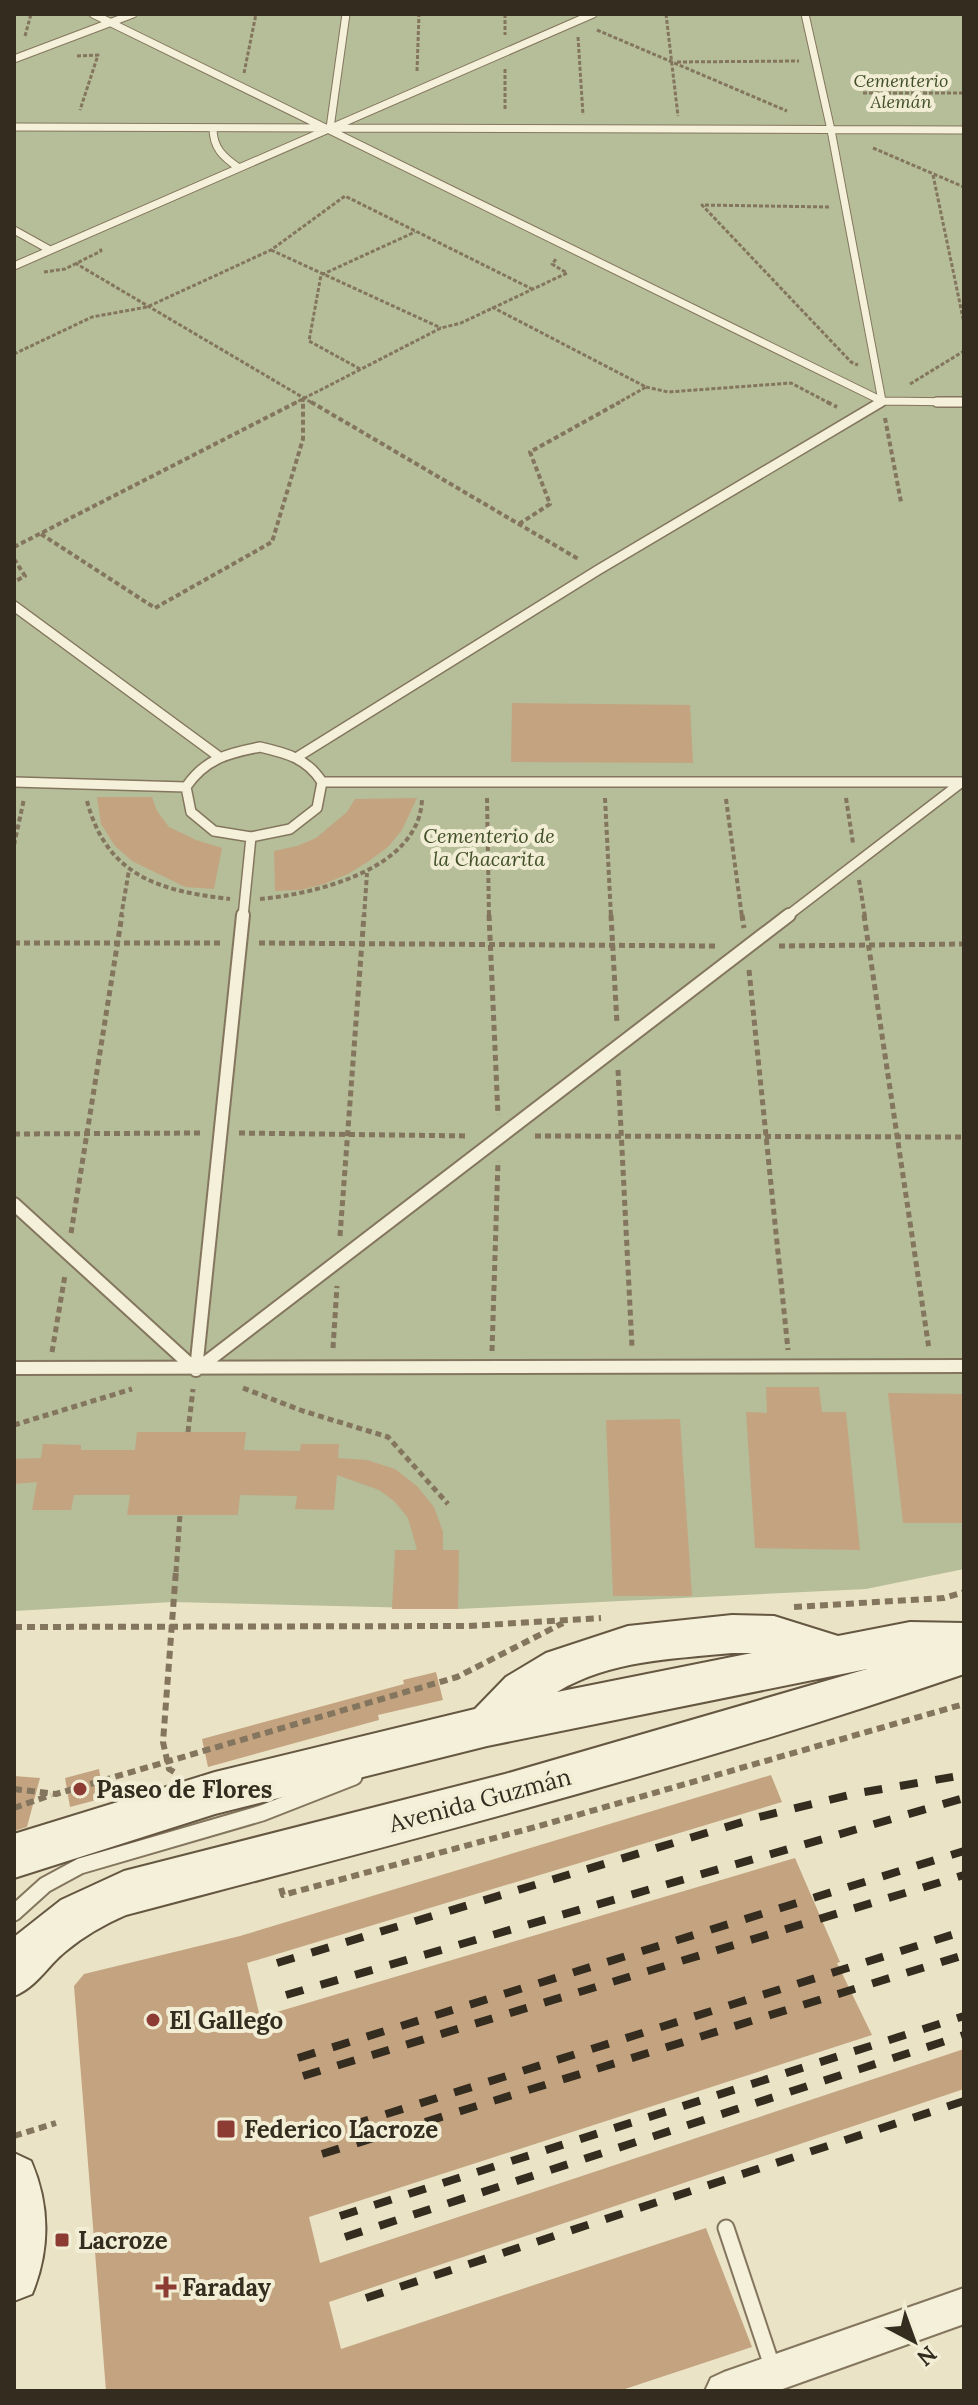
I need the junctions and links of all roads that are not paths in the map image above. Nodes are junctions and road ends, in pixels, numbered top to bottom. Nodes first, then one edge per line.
1 (93, 14) edge
2 (133, 14) edge
3 (346, 14) edge
4 (593, 14) edge
5 (805, 14) edge
6 (110, 23) junction
7 (17, 58) edge
8 (14, 127) edge
9 (213, 128) junction
10 (330, 128) junction
11 (831, 130) junction
12 (964, 130) edge
13 (239, 168) junction
14 (14, 230) edge
15 (50, 250) junction
16 (14, 266) edge
17 (882, 401) junction
18 (964, 402) edge
19 (14, 606) edge
20 (218, 756) junction
21 (299, 756) junction
22 (14, 782) edge
23 (322, 782) junction
24 (963, 782) edge
25 (186, 787) junction
26 (251, 837) junction
27 (14, 1204) edge
28 (964, 1366) edge
29 (14, 1368) edge
30 (196, 1370) junction
31 (673, 1640) junction
32 (964, 1642) edge
33 (964, 1655) edge
34 (842, 1656) junction
35 (699, 1682) junction
36 (487, 1726) junction
37 (589, 1770) junction
38 (14, 1856) edge
39 (14, 1913) edge
40 (14, 1973) edge
41 (14, 2178) edge
42 (726, 2228) dead end
43 (14, 2276) edge
44 (964, 2306) edge
45 (774, 2373) junction
46 (724, 2391) edge

1 - 6 lane
2 - 6 lane
3 - 10 lane
4 - 10 lane
5 - 11 lane
6 - 7 lane
6 - 10 lane
8 - 9 lane
9 - 10 lane
9 - 13 lane
10 - 11 lane
10 - 13 lane
10 - 17 lane
11 - 12 lane
11 - 17 lane
13 - 15 lane
14 - 15 lane
15 - 16 lane
17 - 18 lane
17 - 21 lane
19 - 20 lane
20 - 21 lane
20 - 25 lane
21 - 23 lane
22 - 25 lane
23 - 24 lane
23 - 26 lane
24 - 30 lane
25 - 26 lane
26 - 30 lane
27 - 30 lane
28 - 30 lane
29 - 30 lane
31 - 34 main road
31 - 35 main road
31 - 36 main road
32 - 34 main road
33 - 37 main road, Avenida Guzmán
34 - 35 main road
35 - 36 main road
35 - 37 main road
36 - 38 main road
36 - 39 lane
37 - 40 main road, Avenida Guzmán
41 - 43 main road
42 - 45 lane
44 - 45 street
45 - 46 street

